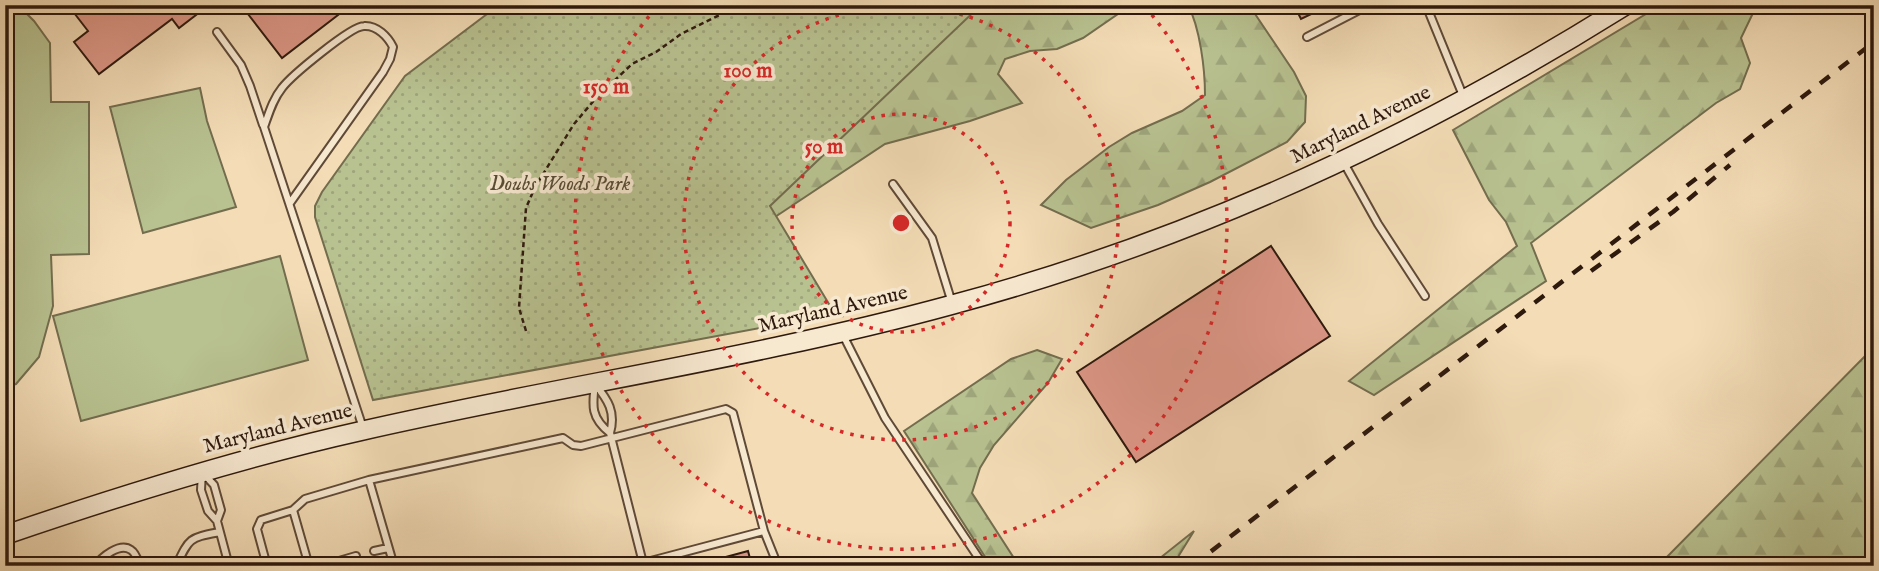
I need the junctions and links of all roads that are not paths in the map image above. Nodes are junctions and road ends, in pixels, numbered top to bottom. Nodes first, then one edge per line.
1 (1369, 5) edge
2 (1426, 5) edge
3 (1626, 5) edge
4 (217, 32) dead end
5 (1307, 37) dead end
6 (1465, 100) junction
7 (264, 127) junction
8 (1343, 161) junction
9 (893, 184) dead end
10 (289, 203) junction
11 (1425, 296) dead end
12 (953, 305) junction
13 (842, 333) junction
14 (595, 384) junction
15 (364, 430) junction
16 (611, 436) junction
17 (202, 472) junction
18 (369, 480) junction
19 (293, 510) junction
20 (217, 521) junction
21 (764, 531) junction
22 (220, 532) junction
23 (5, 535) edge
24 (388, 548) junction
25 (5, 551) edge
26 (374, 551) dead end
27 (356, 556) dead end
28 (643, 563) junction
29 (12, 566) edge
30 (96, 566) edge
31 (140, 566) edge
32 (176, 566) edge
33 (229, 566) edge
34 (267, 566) edge
35 (309, 566) edge
36 (322, 566) edge
37 (394, 566) edge
38 (635, 566) edge
39 (778, 566) edge
40 (984, 566) edge

1 - 5 lane
2 - 6 lane
3 - 6 main road, Maryland Avenue
4 - 7 lane
6 - 8 main road, Maryland Avenue
7 - 10 lane
7 - 10 lane
8 - 11 lane
8 - 12 main road, Maryland Avenue
9 - 12 lane
10 - 15 lane
12 - 13 main road, Maryland Avenue
13 - 14 main road, Maryland Avenue
13 - 40 lane
14 - 15 main road, Maryland Avenue
14 - 16 lane
14 - 16 lane
15 - 17 main road, Maryland Avenue
16 - 18 lane
16 - 21 lane
16 - 28 lane
17 - 20 lane
17 - 20 lane
17 - 23 main road, Maryland Avenue
18 - 19 lane
18 - 24 lane
19 - 34 lane
19 - 35 lane
20 - 22 lane
21 - 28 lane
21 - 39 lane
22 - 32 lane
22 - 33 lane
24 - 26 lane
24 - 37 lane
25 - 29 lane
27 - 36 lane
28 - 38 lane
30 - 31 lane

